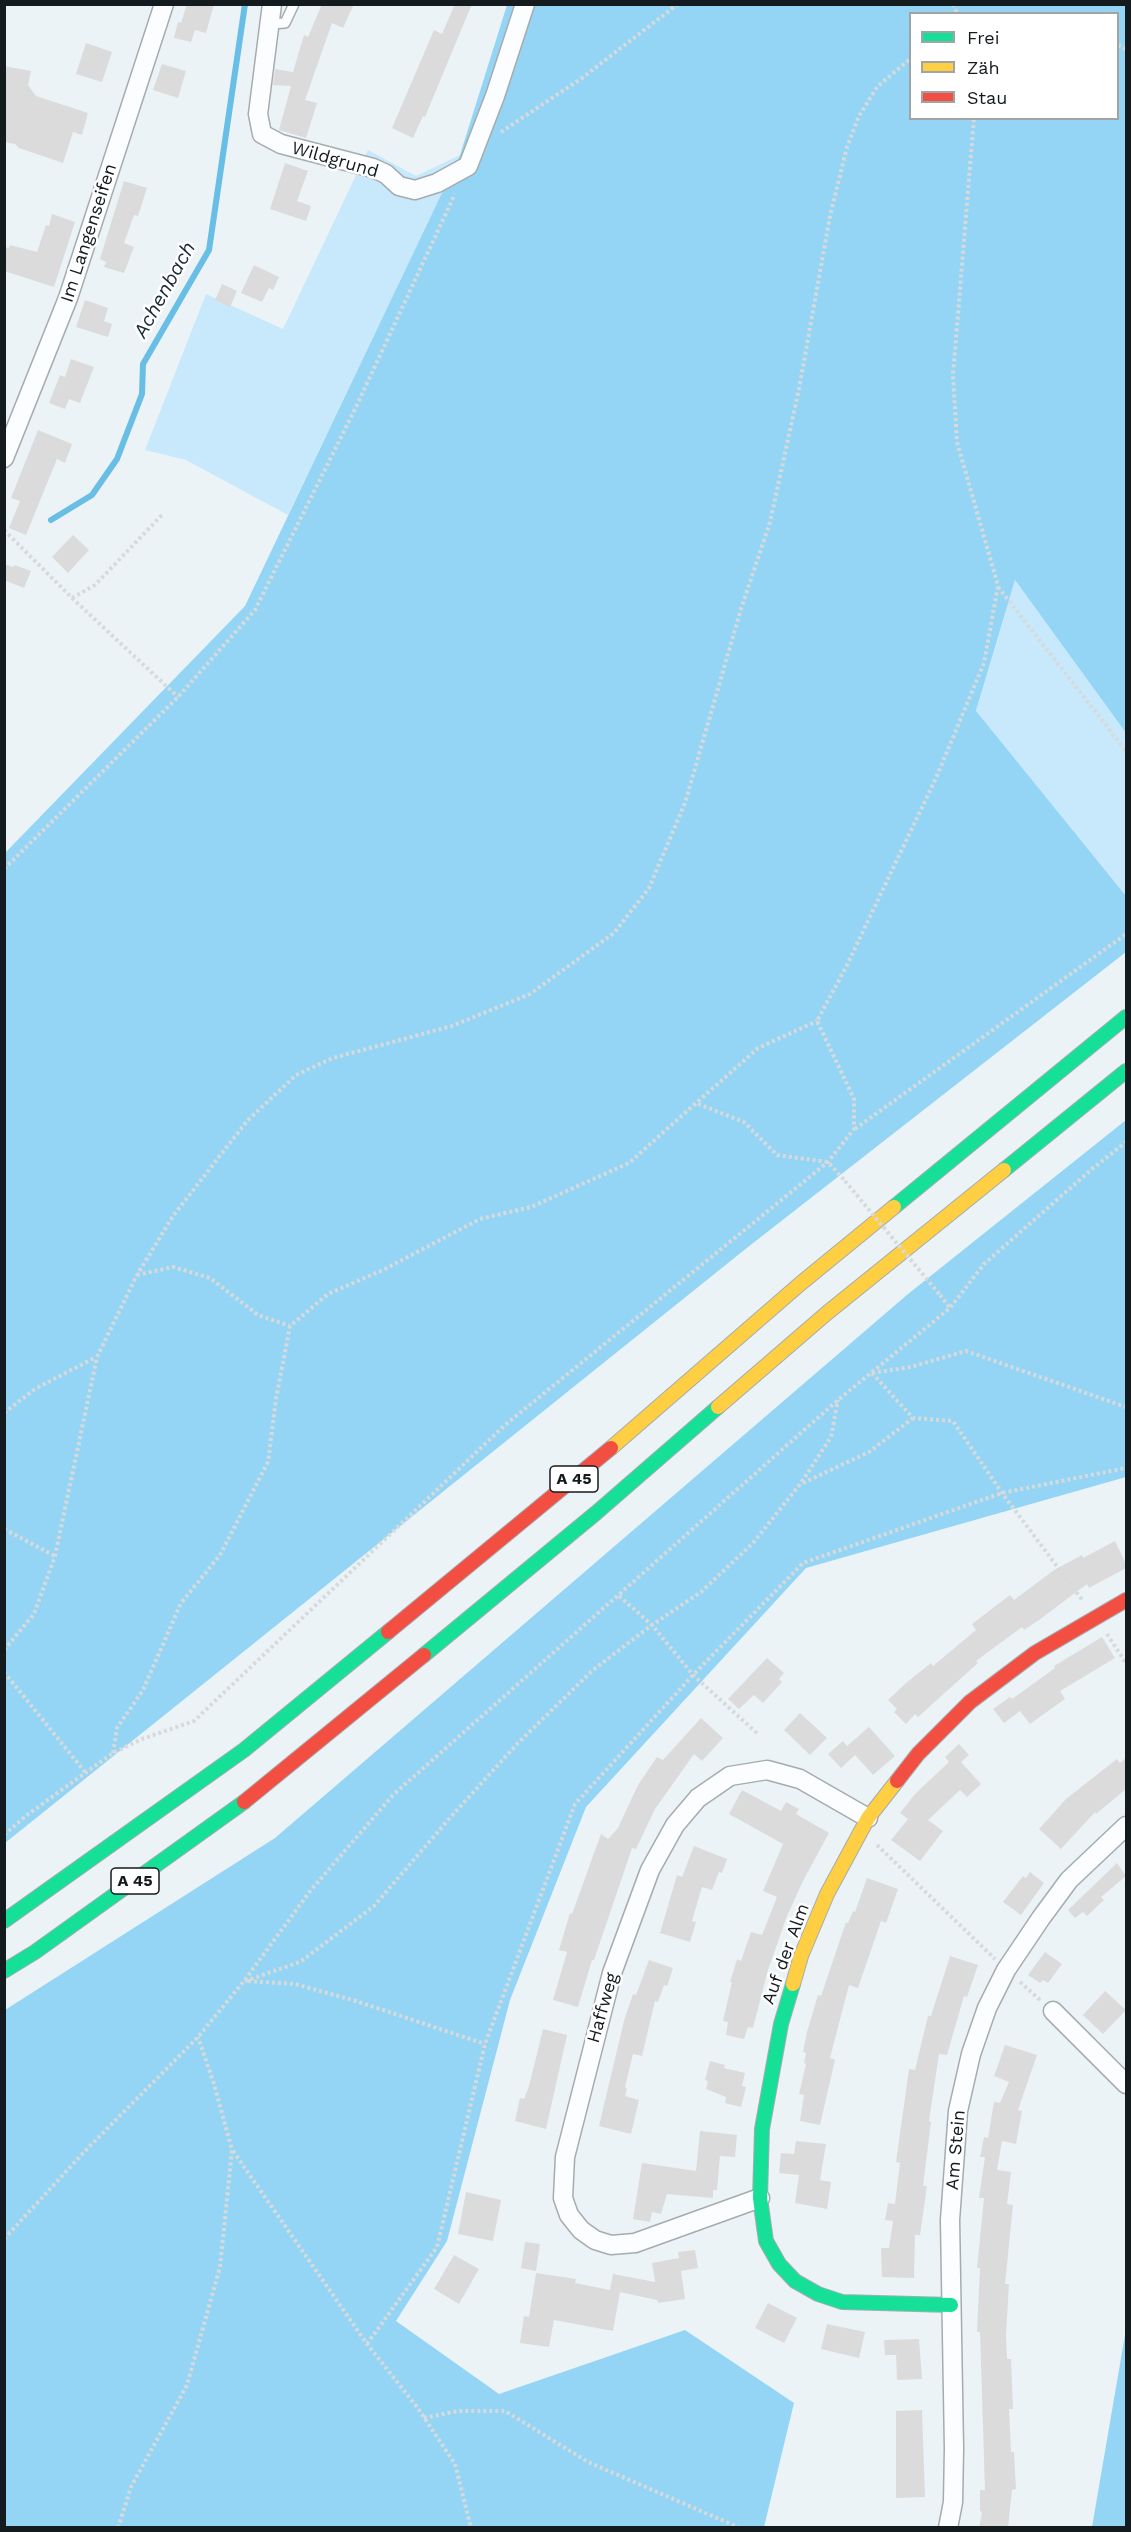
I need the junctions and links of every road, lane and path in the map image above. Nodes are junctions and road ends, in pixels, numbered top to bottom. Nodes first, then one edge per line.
1 (164, 4) edge
2 (272, 4) edge
3 (294, 4) edge
4 (525, 4) edge
5 (678, 4) edge
6 (270, 24) junction
7 (909, 60) edge
8 (974, 120) edge
9 (475, 149) junction
10 (468, 166) junction
11 (4, 458) edge
12 (162, 515) dead end
13 (4, 530) edge
14 (998, 586) junction
15 (72, 597) junction
16 (178, 697) junction
17 (1126, 751) edge
18 (4, 869) edge
19 (1126, 934) edge
20 (1126, 1017) edge
21 (817, 1021) junction
22 (1126, 1071) edge
23 (698, 1104) junction
24 (854, 1129) junction
25 (1126, 1142) edge
26 (828, 1162) junction
27 (137, 1275) junction
28 (950, 1308) junction
29 (290, 1326) junction
30 (97, 1357) junction
31 (872, 1373) junction
32 (838, 1400) junction
33 (1126, 1407) edge
34 (4, 1413) edge
35 (913, 1418) junction
36 (1126, 1468) edge
37 (801, 1483) junction
38 (1002, 1493) junction
39 (4, 1529) edge
40 (56, 1556) junction
41 (619, 1596) junction
42 (1126, 1600) edge
43 (1096, 1617) junction
44 (652, 1625) junction
45 (4, 1650) edge
46 (1126, 1663) edge
47 (4, 1672) edge
48 (693, 1675) junction
49 (759, 1735) dead end
50 (113, 1754) junction
51 (85, 1772) junction
52 (868, 1818) junction
53 (1126, 1826) edge
54 (4, 1835) edge
55 (878, 1846) dead end
56 (4, 1921) edge
57 (1006, 1970) junction
58 (4, 1971) edge
59 (244, 1981) junction
60 (1053, 2011) joint
61 (198, 2037) junction
62 (485, 2044) junction
63 (1126, 2084) edge
64 (232, 2150) junction
65 (760, 2198) junction
66 (4, 2239) edge
67 (951, 2305) junction
68 (367, 2344) junction
69 (424, 2418) junction
70 (118, 2528) edge
71 (471, 2528) edge
72 (740, 2528) edge
73 (948, 2528) edge

1 - 11 street, Im Langenseifen
2 - 6 street, Wildgrund
3 - 6 lane
4 - 9 street
5 - 9 path
6 - 10 street, Wildgrund
7 - 27 path
8 - 14 path
9 - 10 street
10 - 16 path
12 - 15 path
13 - 15 path
14 - 17 path
14 - 21 path
15 - 16 path
16 - 18 path
19 - 24 path
20 - 56 main road, A 45
21 - 23 path
21 - 24 path
22 - 58 main road, A 45
23 - 26 path
23 - 29 path
24 - 26 path
25 - 28 path
26 - 28 path, bridge
26 - 50 path
27 - 29 path
27 - 30 path
28 - 31 path
29 - 50 path
30 - 34 path
30 - 40 path
31 - 32 path
31 - 33 path
31 - 35 path
32 - 37 path
32 - 41 path
35 - 37 path
35 - 38 path
36 - 38 path
37 - 44 path
38 - 43 path
38 - 48 path
39 - 40 path
40 - 45 path
41 - 44 path
41 - 59 path
42 - 43 main road, Auf der Alm
43 - 46 path
43 - 52 main road, Auf der Alm
44 - 48 path
44 - 59 path
47 - 51 path
48 - 49 path
48 - 62 path
50 - 51 path
51 - 54 path
52 - 65 main road, Auf der Alm
52 - 65 street, Haffweg
53 - 57 street, Am Stein
55 - 57 path
57 - 60 path
57 - 67 street, Am Stein
59 - 61 path
59 - 62 path
60 - 63 street
61 - 64 path
61 - 66 path
62 - 68 path
64 - 68 path
64 - 70 path
65 - 67 main road, Auf der Alm
67 - 73 street, Am Stein
68 - 69 path
69 - 71 path
69 - 72 path

